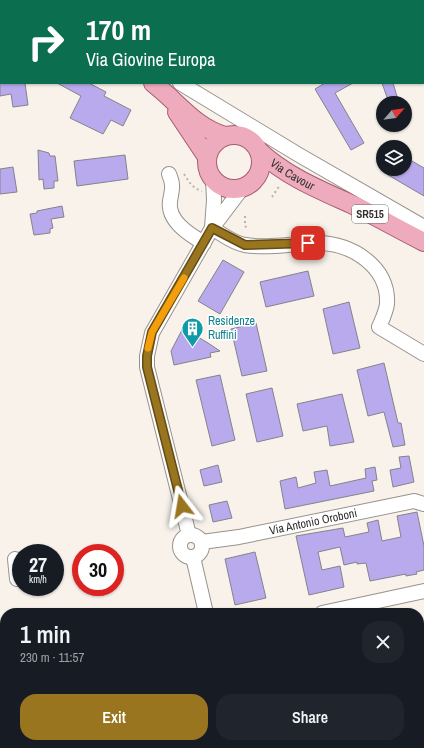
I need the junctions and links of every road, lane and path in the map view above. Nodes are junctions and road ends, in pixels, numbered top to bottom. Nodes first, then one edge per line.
1 (166, 86) edge
2 (225, 136) junction
3 (259, 151) junction
4 (207, 157) junction
5 (175, 172) joint
6 (248, 184) junction
7 (281, 184) dead end
8 (208, 185) junction
9 (315, 189) junction
10 (272, 197) dead end
11 (245, 216) dead end
12 (424, 226) edge
13 (212, 228) junction
14 (248, 229) dead end
15 (424, 242) edge
16 (204, 244) junction
17 (424, 354) edge
18 (424, 504) edge
19 (189, 534) junction
20 (202, 542) junction
21 (193, 557) junction
22 (424, 591) edge
23 (205, 608) edge
24 (345, 608) edge

1 - 2 main road
1 - 4 main road
1 - 12 street
2 - 3 main road
2 - 4 main road
3 - 6 main road
3 - 9 main road, Via Cavour / SR515
4 - 8 main road
5 - 8 path
5 - 16 street
6 - 8 main road
6 - 9 main road, Via Cavour / SR515
6 - 13 street
7 - 10 path
8 - 13 street
9 - 15 main road, SR515
11 - 14 path
13 - 16 street
13 - 17 street
16 - 19 street
18 - 20 street, Via Antonio Oroboni
19 - 20 street
19 - 21 street
20 - 21 street
21 - 23 street
22 - 24 street

